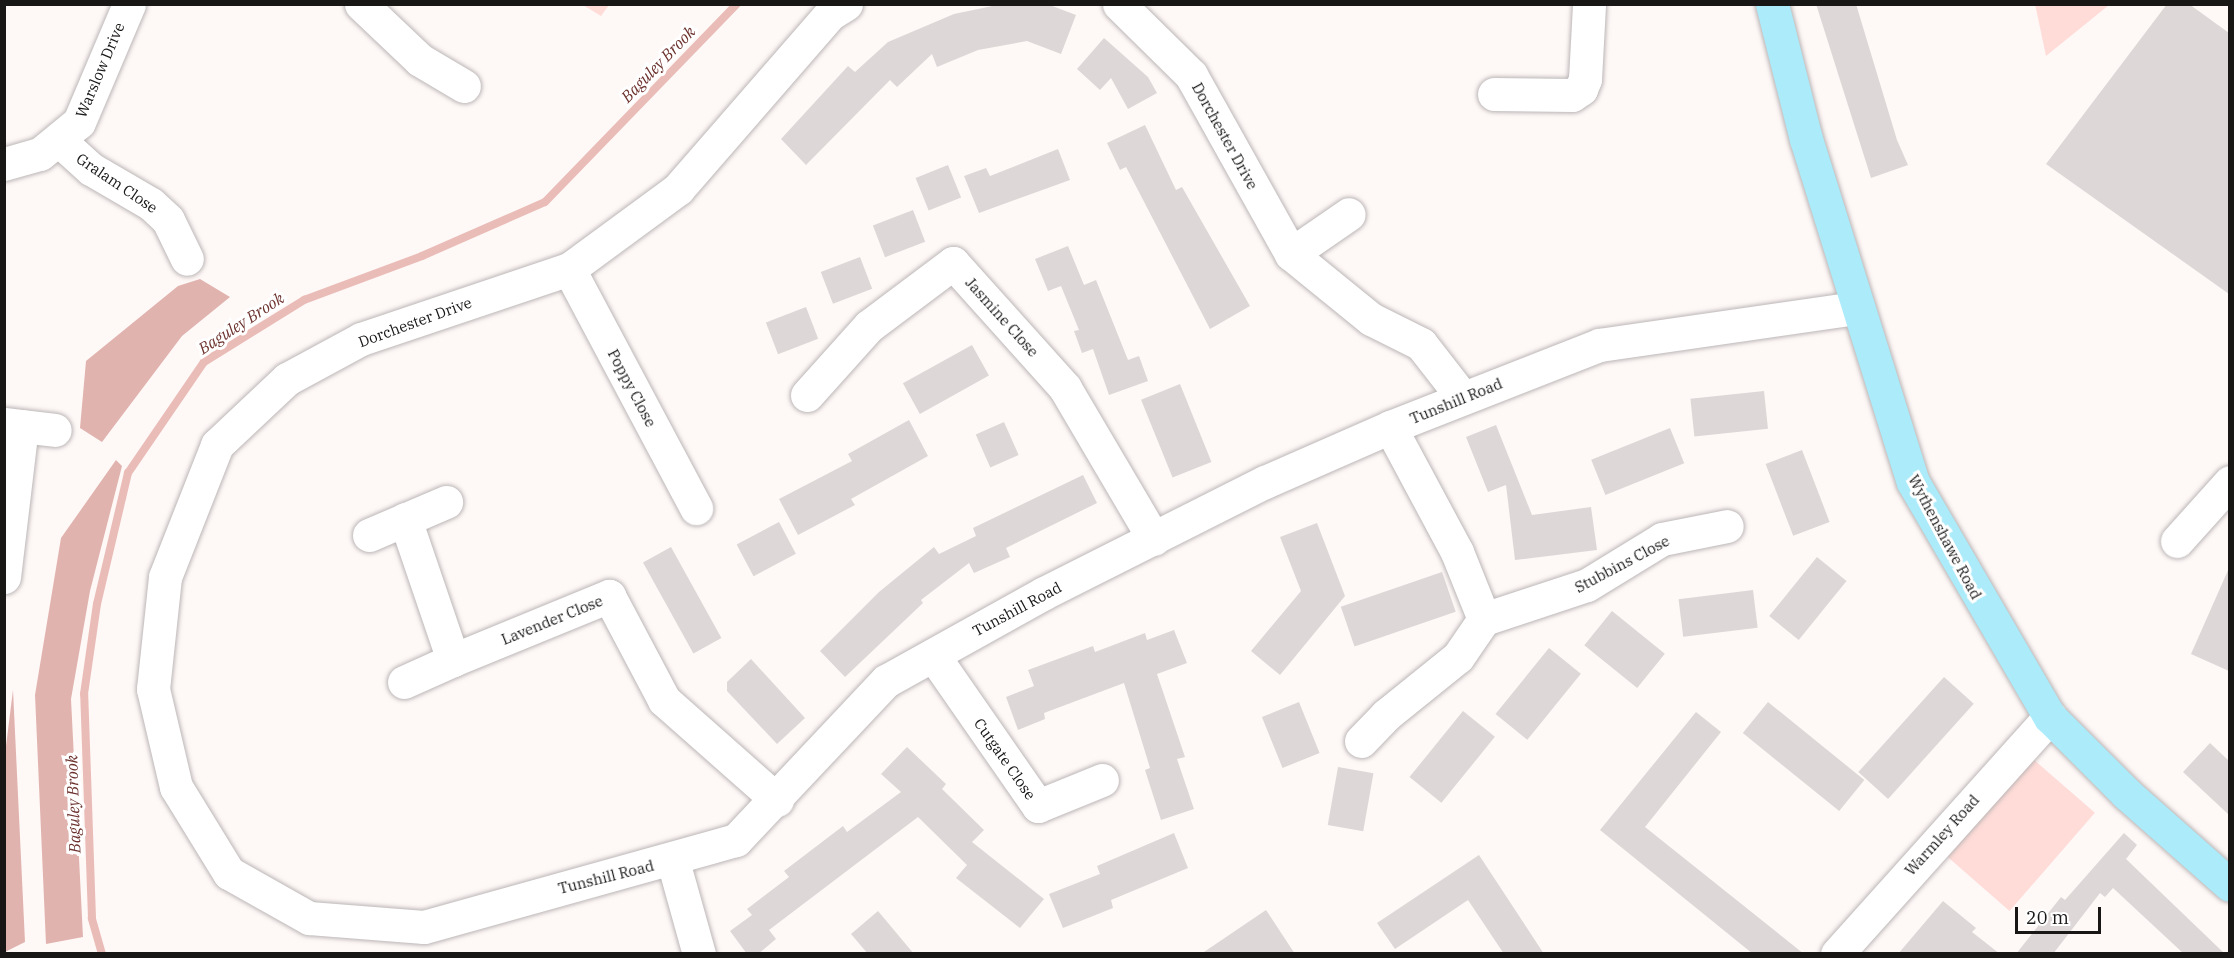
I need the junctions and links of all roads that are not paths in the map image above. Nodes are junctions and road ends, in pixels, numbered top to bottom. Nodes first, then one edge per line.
1 (129, 4) edge
2 (361, 4) edge
3 (846, 4) edge
4 (1119, 4) edge
5 (1589, 4) edge
6 (1772, 4) edge
7 (464, 86) dead end
8 (1494, 94) dead end
9 (60, 141) junction
10 (4, 164) edge
11 (1349, 214) dead end
12 (1291, 254) junction
13 (187, 259) dead end
14 (569, 269) junction
15 (1857, 308) junction
16 (807, 395) dead end
17 (1464, 398) junction
18 (13, 425) edge
19 (1390, 427) junction
20 (55, 430) dead end
21 (2229, 482) edge
22 (446, 502) dead end
23 (696, 508) dead end
24 (405, 519) junction
25 (1727, 526) dead end
26 (369, 535) dead end
27 (1155, 539) junction
28 (2177, 541) dead end
29 (4, 577) edge
30 (1484, 620) junction
31 (933, 655) junction
32 (453, 660) junction
33 (404, 682) dead end
34 (2050, 717) junction
35 (1361, 741) dead end
36 (1102, 780) dead end
37 (777, 800) junction
38 (672, 861) junction
39 (229, 873) joint
40 (2229, 885) edge
41 (423, 940) edge
42 (699, 954) edge
43 (1837, 954) edge

1 - 9 street, Warslow Drive
2 - 7 street
3 - 14 street, Dorchester Drive
4 - 12 street, Dorchester Drive
5 - 8 street
6 - 15 main road, Wythenshawe Road
9 - 10 street, Warslow Drive
9 - 13 street, Gralam Close
11 - 12 street
12 - 17 street, Dorchester Drive
14 - 23 street, Poppy Close
14 - 39 street, Dorchester Drive
15 - 17 street, Tunshill Road
15 - 34 main road, Wythenshawe Road
16 - 27 street, Jasmine Close
17 - 19 street, Tunshill Road
18 - 20 street
18 - 29 street
19 - 27 street, Tunshill Road
19 - 30 street
21 - 28 street
22 - 24 street
24 - 26 street
24 - 32 street
25 - 30 street, Stubbins Close
27 - 31 street, Tunshill Road
30 - 35 street
31 - 36 street, Cutgate Close
31 - 37 street, Tunshill Road
32 - 33 street
32 - 37 street, Lavender Close
34 - 40 main road, Wythenshawe Road
34 - 43 street, Warmley Road
37 - 38 street, Tunshill Road
38 - 41 street, Tunshill Road
38 - 42 street
39 - 41 street, Tunshill Road

